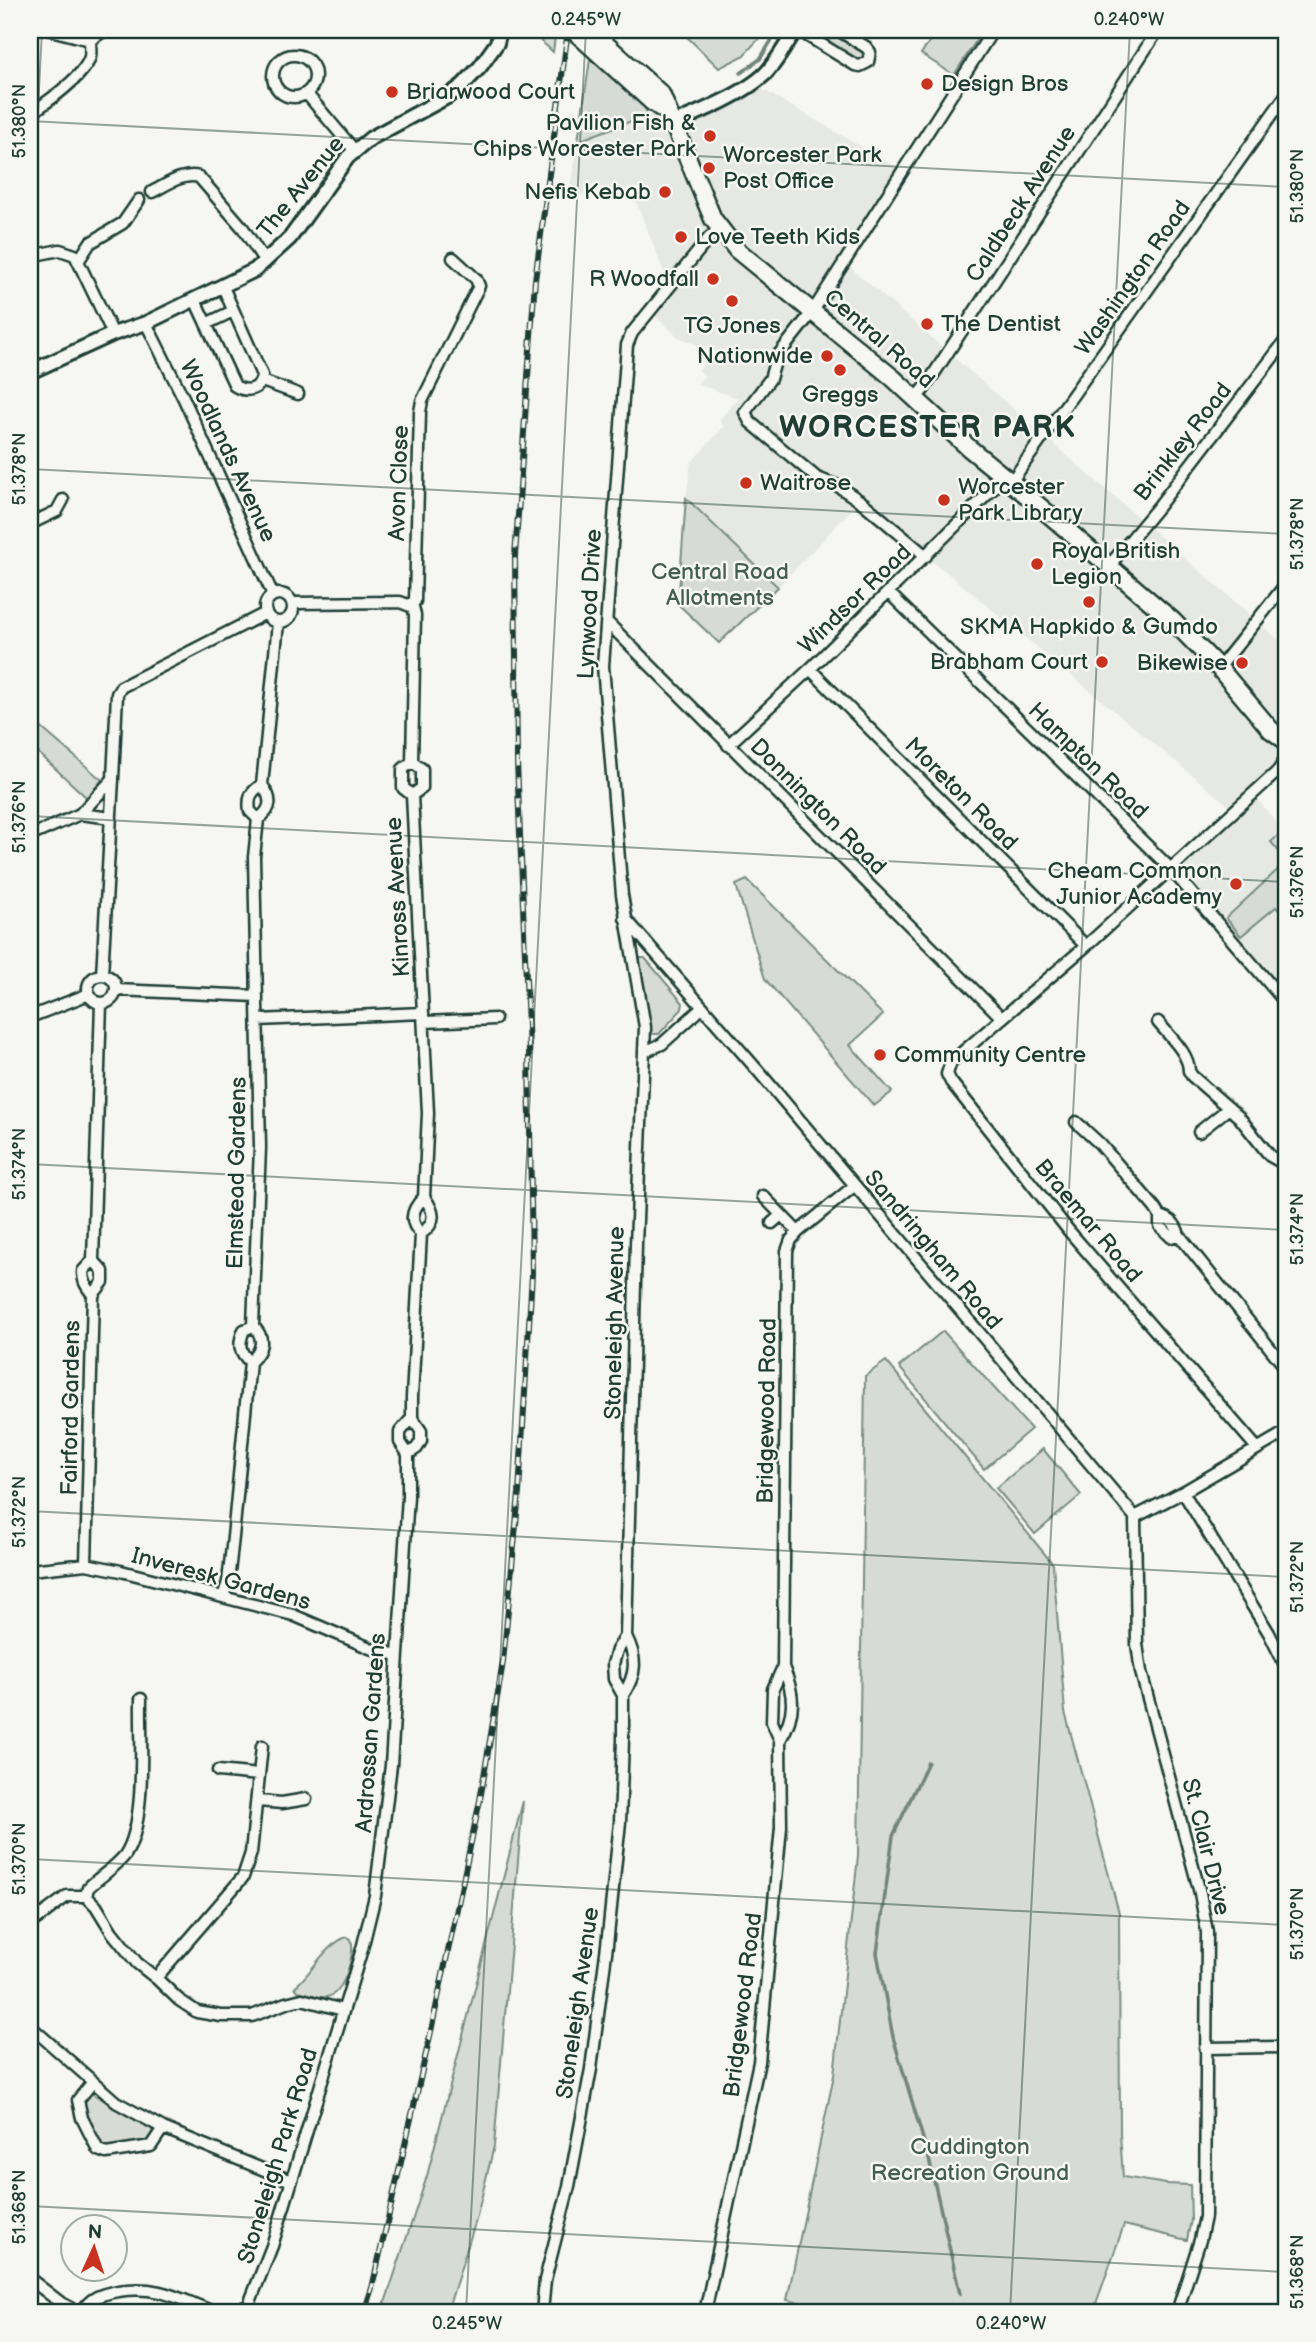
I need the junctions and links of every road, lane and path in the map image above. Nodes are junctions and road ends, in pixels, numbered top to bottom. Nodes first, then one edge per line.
1 (51, 30) edge
2 (105, 30) edge
3 (500, 30) edge
4 (572, 30) edge
5 (590, 30) edge
6 (797, 30) edge
7 (838, 30) edge
8 (993, 30) edge
9 (1158, 30) edge
10 (90, 40) junction
11 (306, 93) junction
12 (1286, 95) edge
13 (30, 114) edge
14 (671, 118) junction
15 (355, 151) junction
16 (152, 192) dead end
17 (139, 200) dead end
18 (719, 229) junction
19 (30, 256) edge
20 (453, 258) dead end
21 (79, 260) junction
22 (265, 262) junction
23 (223, 287) junction
24 (195, 300) junction
25 (233, 311) junction
26 (813, 311) junction
27 (146, 323) junction
28 (206, 324) junction
29 (113, 334) junction
30 (1286, 340) edge
31 (30, 372) edge
32 (262, 381) junction
33 (298, 394) dead end
34 (915, 399) junction
35 (1008, 479) junction
36 (63, 500) dead end
37 (30, 524) edge
38 (926, 556) junction
39 (1109, 566) junction
40 (1286, 584) edge
41 (888, 593) junction
42 (273, 595) junction
43 (292, 603) junction
44 (410, 604) junction
45 (266, 613) junction
46 (607, 622) junction
47 (278, 623) junction
48 (1219, 668) junction
49 (810, 669) junction
50 (1286, 741) edge
51 (728, 745) junction
52 (1286, 759) edge
53 (412, 762) junction
54 (113, 779) junction
55 (262, 785) junction
56 (412, 795) junction
57 (80, 814) junction
58 (111, 818) junction
59 (258, 819) junction
60 (30, 836) edge
61 (1170, 868) junction
62 (625, 917) junction
63 (1086, 946) junction
64 (102, 975) junction
65 (116, 990) junction
66 (89, 994) junction
67 (257, 996) junction
68 (423, 998) joint
69 (101, 1003) junction
70 (1286, 1003) edge
71 (703, 1007) junction
72 (643, 1011) joint
73 (30, 1017) edge
74 (424, 1018) junction
75 (1002, 1018) junction
76 (495, 1019) dead end
77 (258, 1020) junction
78 (1158, 1022) dead end
79 (644, 1052) junction
80 (1189, 1071) junction
81 (1181, 1079) dead end
82 (1229, 1108) junction
83 (1076, 1122) dead end
84 (1199, 1132) dead end
85 (1286, 1166) edge
86 (854, 1186) junction
87 (424, 1196) junction
88 (762, 1196) dead end
89 (798, 1232) junction
90 (421, 1234) junction
91 (93, 1260) junction
92 (93, 1295) junction
93 (253, 1326) junction
94 (250, 1362) junction
95 (1286, 1368) edge
96 (412, 1418) junction
97 (1286, 1432) edge
98 (1257, 1448) junction
99 (408, 1454) junction
100 (1183, 1492) junction
101 (1135, 1517) junction
102 (86, 1564) junction
103 (30, 1570) edge
104 (223, 1597) junction
105 (626, 1636) junction
106 (397, 1655) junction
107 (783, 1667) junction
108 (1286, 1667) edge
109 (623, 1695) junction
110 (141, 1699) dead end
111 (780, 1740) junction
112 (262, 1746) dead end
113 (218, 1771) dead end
114 (259, 1775) junction
115 (306, 1800) dead end
116 (258, 1801) junction
117 (86, 1896) junction
118 (30, 1924) edge
119 (156, 1978) junction
120 (343, 2010) junction
121 (30, 2026) edge
122 (1286, 2047) edge
123 (1205, 2048) junction
124 (92, 2083) junction
125 (163, 2127) junction
126 (291, 2181) junction
127 (30, 2279) edge
128 (248, 2309) edge
129 (80, 2312) edge
130 (214, 2312) edge
131 (233, 2312) edge
132 (542, 2312) edge
133 (705, 2312) edge
134 (1177, 2312) edge

1 - 10 street
2 - 10 street
3 - 15 street, The Avenue
4 - 14 main road
5 - 14 main road, Central Road
6 - 7 street
6 - 14 street
8 - 26 street
9 - 34 street, Caldbeck Avenue
10 - 13 street
11 - 11 street
11 - 15 street
12 - 35 street, Washington Road
14 - 18 main road, Central Road
15 - 22 street, The Avenue
16 - 22 street
17 - 21 street
18 - 26 main road, Central Road
18 - 46 street, Lynwood Drive
19 - 21 street
20 - 44 street, Avon Close
21 - 29 street
22 - 23 street, The Avenue
23 - 24 street, The Avenue
23 - 25 street
24 - 27 street, The Avenue
24 - 28 street
25 - 28 street
25 - 32 street
26 - 34 main road, Central Road
26 - 38 street
27 - 29 street, The Avenue
27 - 42 street, Woodlands Avenue
28 - 32 street
29 - 31 street, The Avenue
30 - 39 street, Brinkley Road
32 - 33 street
34 - 35 main road, Central Road
35 - 38 street, Windsor Road
35 - 39 main road, Central Road
36 - 37 street
38 - 41 street, Windsor Road
39 - 48 main road, Central Road
40 - 48 street
41 - 49 street, Windsor Road
41 - 61 street, Hampton Road
42 - 43 street
42 - 45 street
43 - 44 street
43 - 47 street
44 - 53 street, Kinross Avenue
45 - 47 street
45 - 54 street
46 - 51 street, Donnington Road
46 - 62 street, Lynwood Drive
47 - 55 street
48 - 50 main road, Central Road
49 - 51 street, Windsor Road
49 - 63 street, Moreton Road
51 - 75 street, Donnington Road
52 - 61 street, Braemar Road
53 - 56 street, Kinross Avenue
53 - 56 street, Kinross Avenue
54 - 57 street
54 - 58 street
55 - 59 street
55 - 59 street
56 - 68 street, Kinross Avenue
57 - 58 street
57 - 60 street
58 - 64 street
59 - 67 street
61 - 63 street, Braemar Road
61 - 70 street, Hampton Road
62 - 71 street, Sandringham Road
62 - 72 street, Lynwood Drive
63 - 75 street, Braemar Road
64 - 65 street
64 - 66 street
65 - 67 street
65 - 69 street
66 - 69 street
66 - 73 street
67 - 77 street
68 - 74 street, Ardrossan Gardens
69 - 91 street, Fairford Gardens
71 - 79 street
71 - 86 street, Sandringham Road
72 - 79 street, Stoneleigh Avenue
74 - 76 street
74 - 77 street
74 - 87 street, Ardrossan Gardens
75 - 98 street, Braemar Road
77 - 93 street, Elmstead Gardens
78 - 80 street
79 - 105 street, Stoneleigh Avenue
80 - 81 street
80 - 82 street
82 - 84 street
82 - 85 street
83 - 95 street
86 - 89 street
86 - 101 street, Sandringham Road
87 - 90 street, Ardrossan Gardens
87 - 90 street, Ardrossan Gardens
88 - 89 street
89 - 107 street, Bridgewood Road
90 - 96 street, Ardrossan Gardens
91 - 92 street, Fairford Gardens
91 - 92 street, Fairford Gardens
92 - 102 street, Fairford Gardens
93 - 94 street, Elmstead Gardens
93 - 94 street, Elmstead Gardens
94 - 104 street, Elmstead Gardens
96 - 99 street, Ardrossan Gardens
96 - 99 street, Ardrossan Gardens
97 - 98 street
98 - 100 street
99 - 106 street, Ardrossan Gardens
100 - 101 street
100 - 108 street
101 - 123 street, St. Clair Drive
102 - 103 street, Inveresk Gardens
102 - 104 street, Inveresk Gardens
104 - 106 street, Inveresk Gardens
105 - 109 street, Stoneleigh Avenue
105 - 109 street, Stoneleigh Avenue
106 - 120 street, Ardrossan Gardens
107 - 111 street, Bridgewood Road
107 - 111 street, Bridgewood Road
109 - 132 street, Stoneleigh Avenue
110 - 117 street
111 - 133 street, Bridgewood Road
112 - 114 street
113 - 114 street
114 - 116 street
115 - 116 street
116 - 119 street
117 - 118 street
117 - 119 street
119 - 120 street
120 - 126 street, Stoneleigh Park Road
121 - 124 street
122 - 123 street
123 - 134 street, St. Clair Drive
124 - 125 street
124 - 125 street
125 - 126 street
126 - 128 street, Stoneleigh Park Road
127 - 129 street
128 - 131 street
129 - 130 street

